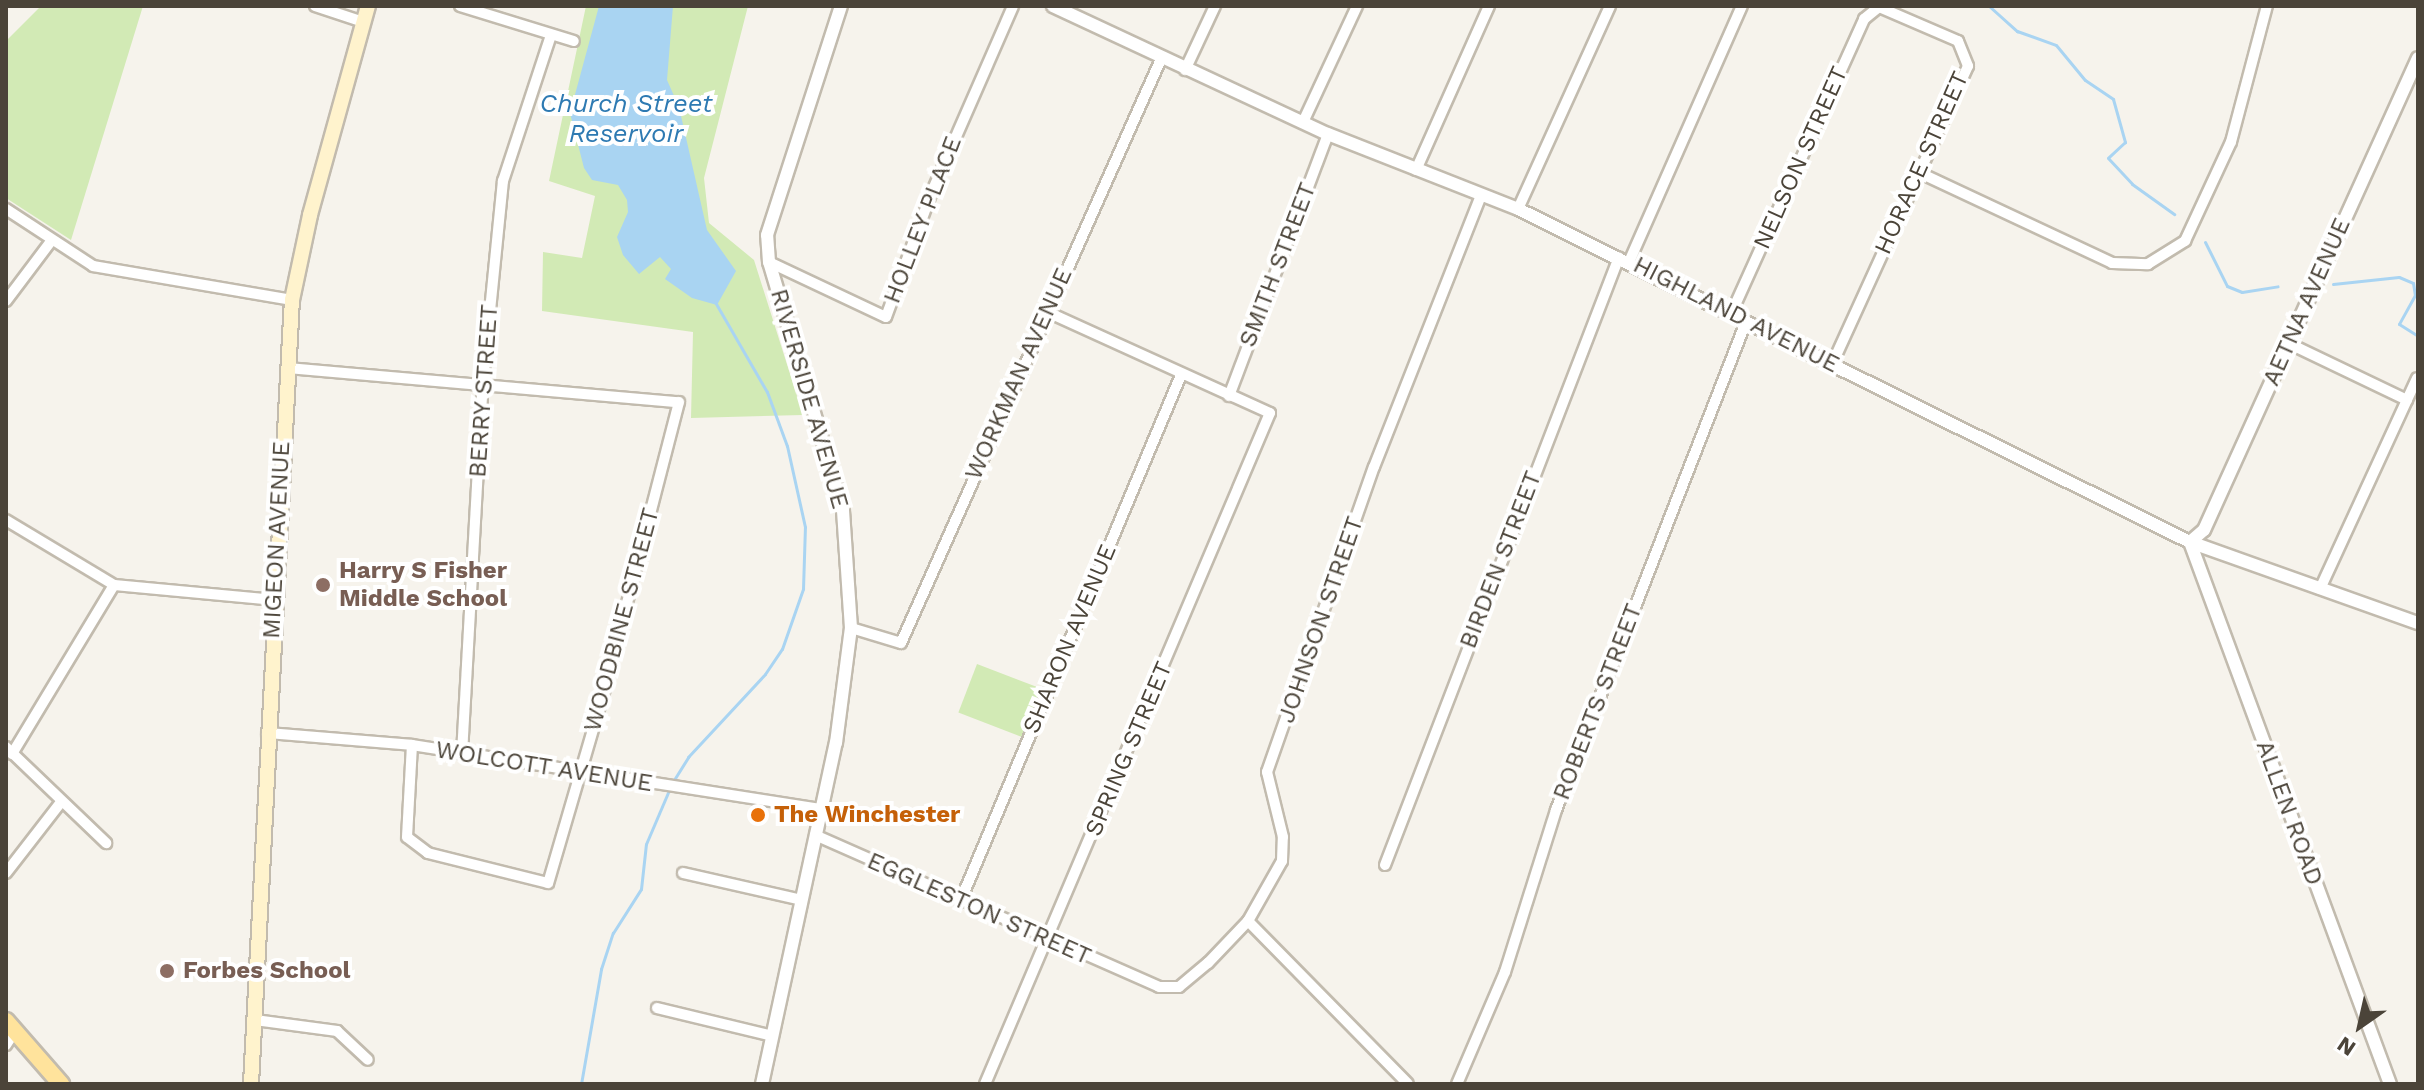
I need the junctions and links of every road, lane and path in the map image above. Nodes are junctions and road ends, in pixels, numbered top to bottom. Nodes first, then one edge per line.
1 (315, 6) edge
2 (368, 6) edge
3 (460, 6) edge
4 (841, 6) edge
5 (1013, 6) edge
6 (1053, 6) edge
7 (1215, 6) edge
8 (1357, 6) edge
9 (1489, 6) edge
10 (1610, 6) edge
11 (1742, 6) edge
12 (2267, 6) edge
13 (1879, 7) edge
14 (1077, 11) edge
15 (363, 22) junction
16 (551, 35) junction
17 (574, 41) dead end
18 (2418, 58) edge
19 (1161, 59) junction
20 (1185, 70) junction
21 (1303, 122) junction
22 (1328, 134) junction
23 (1416, 170) junction
24 (1918, 172) junction
25 (1481, 195) junction
26 (6, 209) edge
27 (1518, 209) junction
28 (52, 240) junction
29 (1624, 259) junction
30 (769, 262) junction
31 (292, 300) junction
32 (6, 301) edge
33 (1047, 312) junction
34 (1731, 314) junction
35 (1746, 322) junction
36 (2288, 343) junction
37 (1832, 364) junction
38 (287, 368) junction
39 (1181, 375) junction
40 (2417, 378) edge
41 (483, 381) junction
42 (1229, 396) junction
43 (2407, 400) junction
44 (6, 520) edge
45 (2190, 542) junction
46 (114, 585) junction
47 (2320, 589) junction
48 (275, 600) junction
49 (2418, 623) edge
50 (851, 628) junction
51 (267, 733) junction
52 (412, 745) junction
53 (9, 751) edge
54 (462, 754) junction
55 (581, 772) junction
56 (61, 802) junction
57 (820, 809) junction
58 (815, 835) junction
59 (106, 843) dead end
60 (1385, 865) dead end
61 (6, 873) edge
62 (683, 873) dead end
63 (802, 900) junction
64 (960, 902) junction
65 (1248, 921) junction
66 (1050, 939) junction
67 (1143, 981) joint
68 (657, 1008) dead end
69 (255, 1020) junction
70 (9, 1032) edge
71 (773, 1036) junction
72 (368, 1060) dead end
73 (61, 1084) edge
74 (251, 1084) edge
75 (762, 1084) edge
76 (985, 1084) edge
77 (1408, 1084) edge
78 (1457, 1084) edge
79 (2390, 1084) edge

1 - 15 street
2 - 15 main road, MIGEON AVENUE
3 - 16 street
4 - 30 street, RIVERSIDE AVENUE
5 - 30 street, HOLLEY PLACE
6 - 14 street, HIGHLAND AVENUE
7 - 20 street
8 - 21 street
9 - 23 street
10 - 27 street
11 - 29 street, BIRDEN STREET
12 - 24 street
13 - 24 street, HORACE STREET
13 - 34 street, NELSON STREET
14 - 19 street, HIGHLAND AVENUE
15 - 31 main road, MIGEON AVENUE
16 - 17 street
16 - 41 street, BERRY STREET
18 - 36 street, AETNA AVENUE
19 - 20 street, HIGHLAND AVENUE
19 - 33 street, WORKMAN AVENUE
20 - 21 street, HIGHLAND AVENUE
21 - 22 street, HIGHLAND AVENUE
22 - 23 street, HIGHLAND AVENUE
22 - 42 street, SMITH STREET
23 - 25 street, HIGHLAND AVENUE
24 - 37 street, HORACE STREET
25 - 27 street, HIGHLAND AVENUE
25 - 65 street, JOHNSON STREET
26 - 28 street
27 - 29 street, HIGHLAND AVENUE
28 - 31 street
28 - 32 street
29 - 34 street, HIGHLAND AVENUE
29 - 60 street, BIRDEN STREET
30 - 50 street, RIVERSIDE AVENUE
31 - 38 main road, MIGEON AVENUE
33 - 39 street
33 - 50 street, WORKMAN AVENUE
34 - 35 street, HIGHLAND AVENUE
35 - 37 street, HIGHLAND AVENUE
35 - 78 street, ROBERTS STREET
36 - 43 street
36 - 45 street, AETNA AVENUE
37 - 45 street, HIGHLAND AVENUE
38 - 41 street
38 - 48 main road, MIGEON AVENUE
39 - 42 street
39 - 64 street, SHARON AVENUE
40 - 43 street
41 - 54 street, BERRY STREET
41 - 55 street, WOODBINE STREET
42 - 66 street, SPRING STREET
43 - 47 street
44 - 46 street
45 - 47 street, HIGHLAND AVENUE
45 - 79 street, ALLEN ROAD
46 - 48 street
46 - 53 street
47 - 49 street, HIGHLAND AVENUE
48 - 51 main road, MIGEON AVENUE
50 - 57 street, RIVERSIDE AVENUE
51 - 52 street, WOLCOTT AVENUE
51 - 69 main road, MIGEON AVENUE
52 - 54 street, WOLCOTT AVENUE
52 - 55 street, WOODBINE STREET
53 - 56 street
54 - 55 street, WOLCOTT AVENUE
55 - 57 street, WOLCOTT AVENUE
56 - 59 street
56 - 61 street
57 - 58 street, RIVERSIDE AVENUE
58 - 63 street, RIVERSIDE AVENUE
58 - 64 street, EGGLESTON STREET
62 - 63 street
63 - 71 street, RIVERSIDE AVENUE
64 - 66 street, EGGLESTON STREET
65 - 67 street, JOHNSON STREET
65 - 77 street
66 - 67 street, EGGLESTON STREET
66 - 76 street, SPRING STREET
68 - 71 street
69 - 72 street
69 - 74 main road, MIGEON AVENUE
70 - 73 main road
71 - 75 street, RIVERSIDE AVENUE

